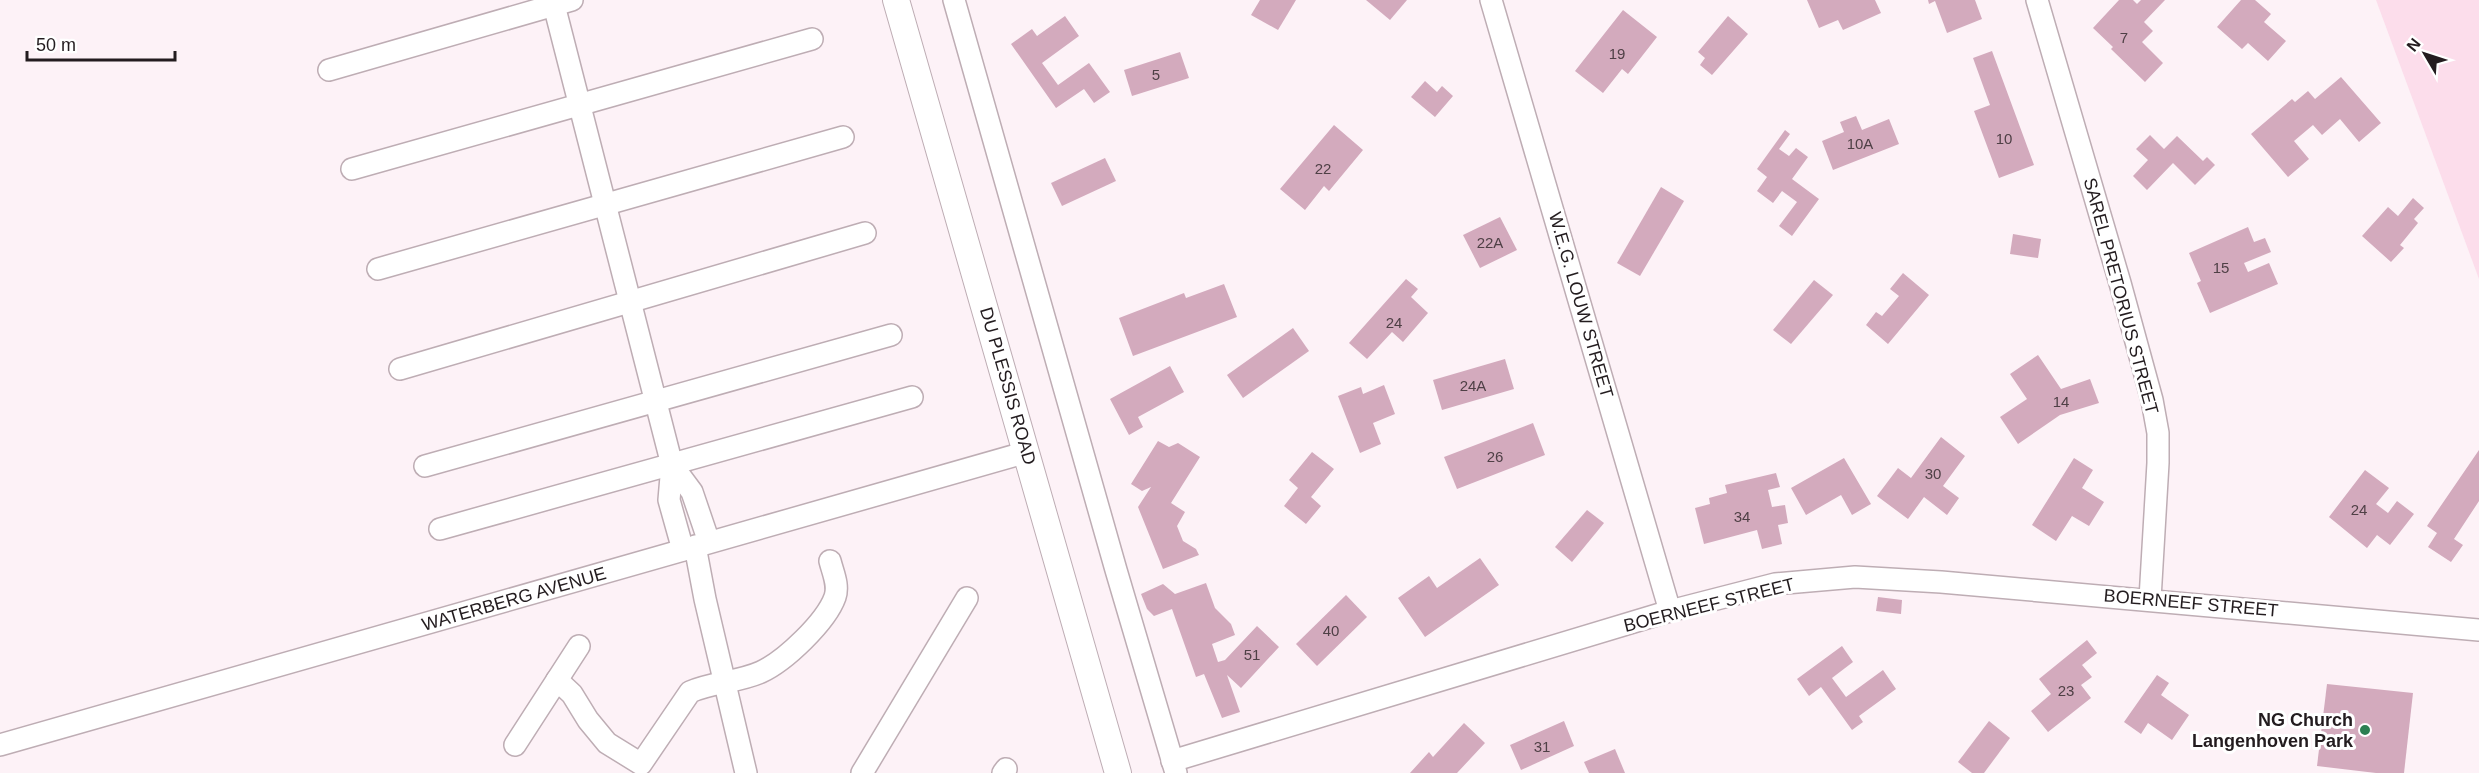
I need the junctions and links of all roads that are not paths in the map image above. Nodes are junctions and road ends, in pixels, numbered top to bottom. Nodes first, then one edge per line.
1 (896, 0) edge
2 (954, 0) edge
3 (1491, 0) edge
4 (2037, 0) edge
5 (563, 2) edge
6 (812, 39) dead end
7 (329, 70) dead end
8 (581, 105) junction
9 (843, 137) dead end
10 (352, 169) dead end
11 (607, 205) junction
12 (865, 233) dead end
13 (378, 269) dead end
14 (632, 301) junction
15 (891, 335) dead end
16 (400, 369) dead end
17 (912, 397) dead end
18 (656, 400) junction
19 (1027, 452) junction
20 (672, 465) junction
21 (425, 466) dead end
22 (440, 529) dead end
23 (695, 546) junction
24 (830, 561) dead end
25 (967, 598) dead end
26 (2150, 599) junction
27 (1670, 611) junction
28 (2479, 630) edge
29 (579, 646) dead end
30 (557, 680) junction
31 (725, 681) junction
32 (515, 745) dead end
33 (0, 746) edge
34 (1174, 767) edge
35 (638, 769) edge
36 (746, 773) edge
37 (862, 773) edge
38 (1118, 773) edge

1 - 19 street, DU PLESSIS ROAD
2 - 34 street
3 - 27 street, W.E.G. LOUW STREET
4 - 26 street, SAREL PRETORIUS STREET
5 - 7 street
5 - 8 street
6 - 8 street
8 - 10 street
8 - 11 street
9 - 11 street
11 - 13 street
11 - 14 street
12 - 14 street
14 - 16 street
14 - 18 street
15 - 18 street
17 - 20 street
18 - 20 street
18 - 21 street
19 - 23 street, WATERBERG AVENUE
19 - 38 street, DU PLESSIS ROAD
20 - 22 street
20 - 23 street
23 - 31 street
23 - 33 street, WATERBERG AVENUE
24 - 31 street
25 - 37 street
26 - 27 street, BOERNEEF STREET
26 - 28 street, BOERNEEF STREET
27 - 34 street, BOERNEEF STREET
29 - 30 street
30 - 32 street
30 - 35 street
31 - 35 street
31 - 36 street

